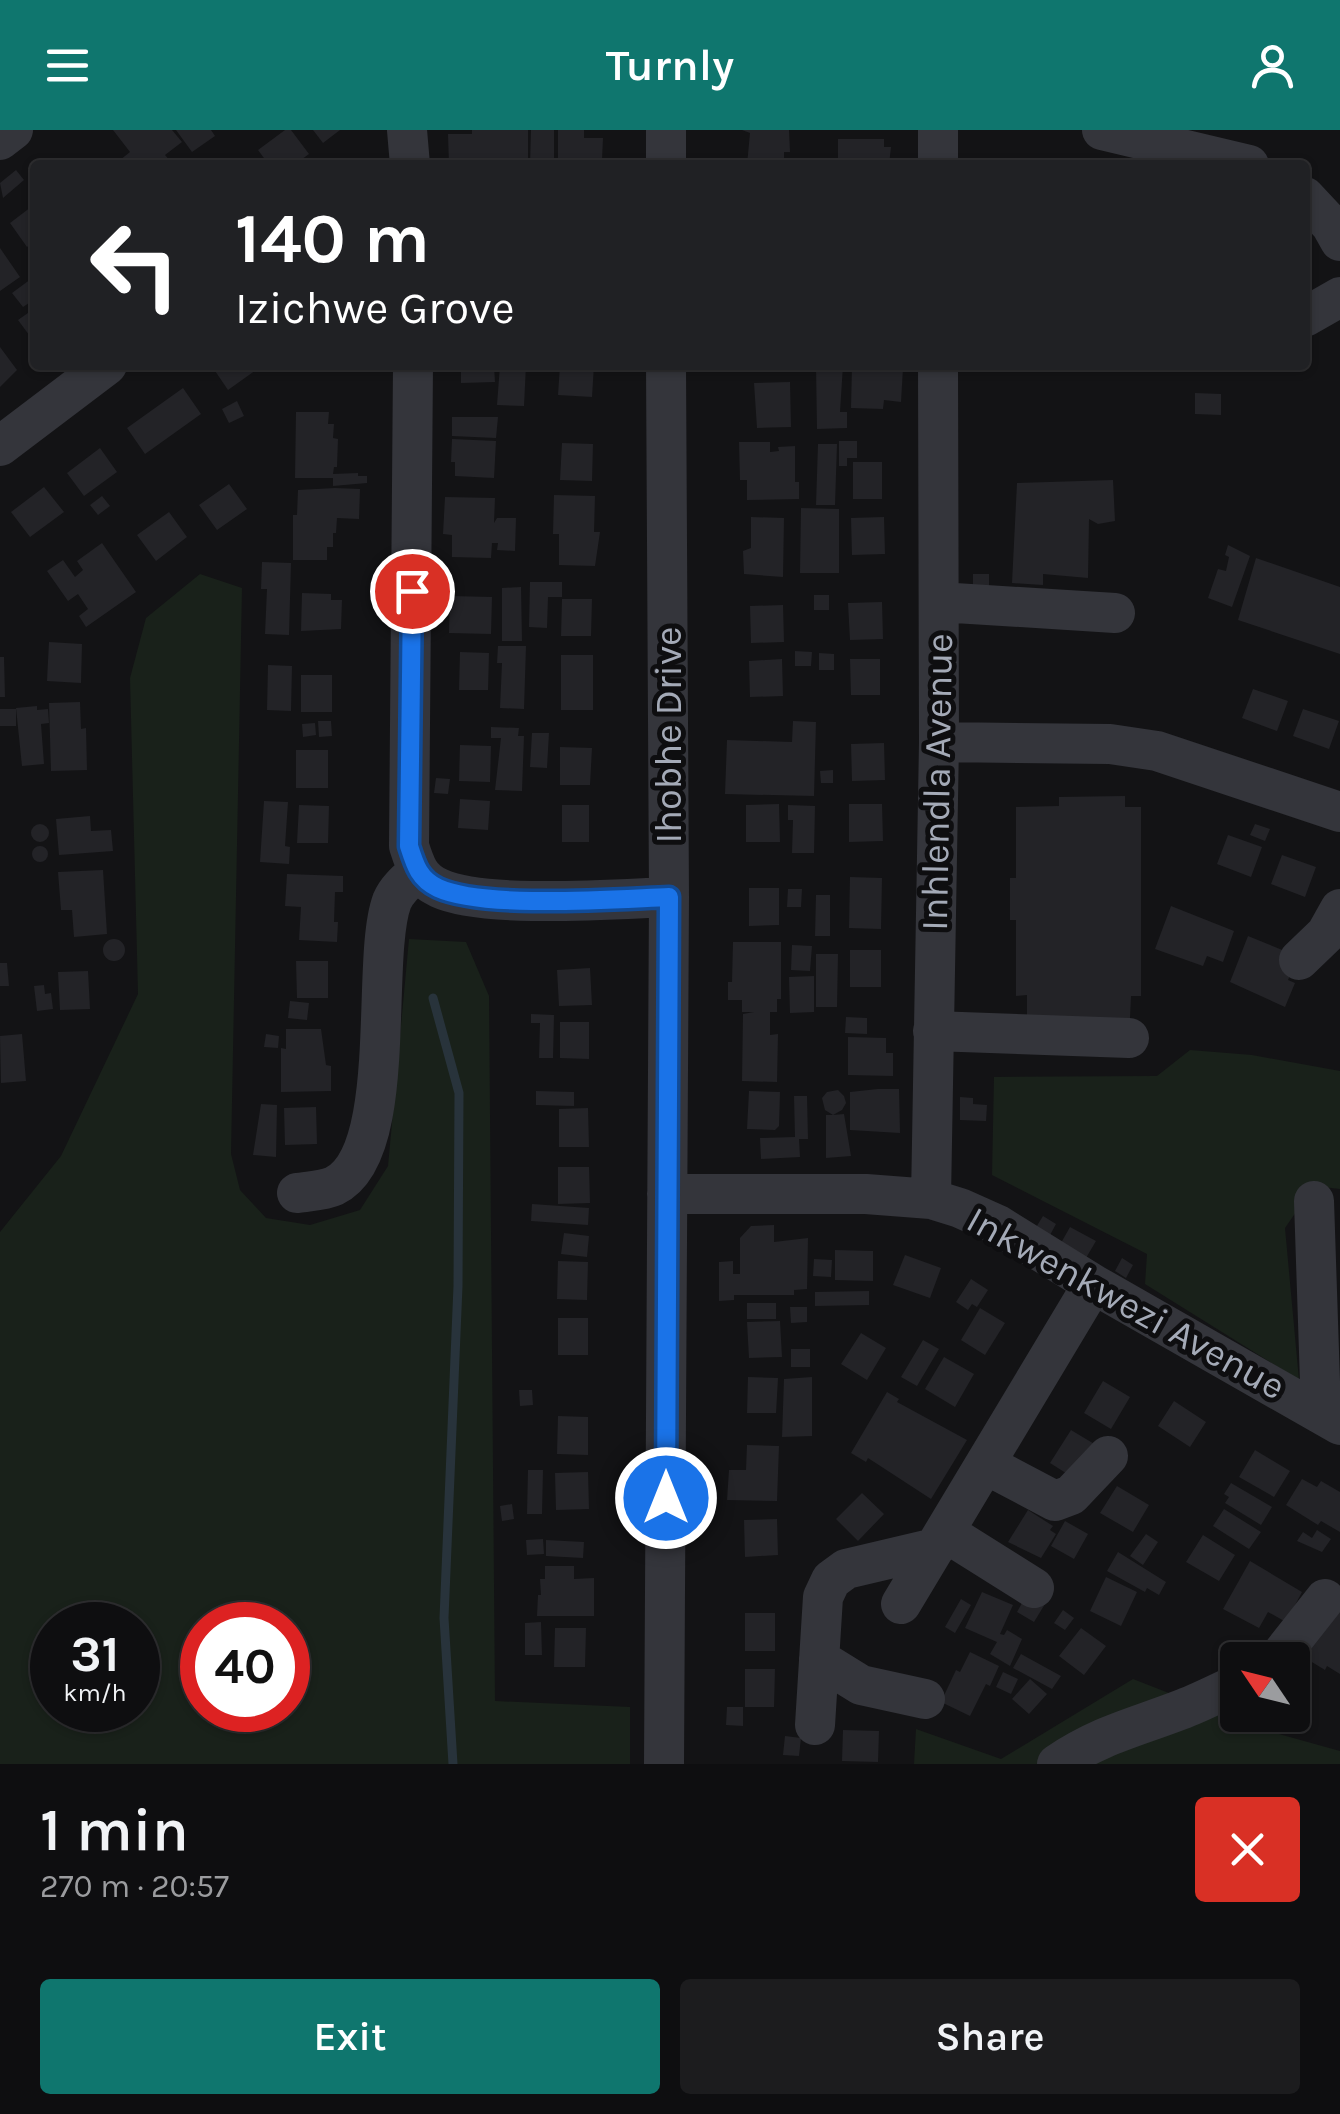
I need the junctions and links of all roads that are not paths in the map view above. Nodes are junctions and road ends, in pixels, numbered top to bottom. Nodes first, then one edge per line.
1 (13, 130) edge
2 (407, 130) edge
3 (666, 130) edge
4 (938, 130) edge
5 (1102, 130) edge
6 (0, 140) edge
7 (410, 160) edge
8 (666, 160) edge
9 (938, 160) edge
10 (1228, 160) edge
11 (1340, 297) edge
12 (1310, 314) edge
13 (100, 370) edge
14 (413, 370) edge
15 (666, 370) edge
16 (938, 370) edge
17 (0, 446) edge
18 (939, 602) junction
19 (1115, 613) dead end
20 (939, 742) junction
21 (1340, 812) edge
22 (416, 872) junction
23 (669, 897) junction
24 (1340, 909) edge
25 (1299, 960) dead end
26 (933, 1031) junction
27 (1129, 1038) dead end
28 (296, 1193) dead end
29 (667, 1194) junction
30 (931, 1200) junction
31 (1314, 1202) dead end
32 (1093, 1284) junction
33 (1330, 1418) edge
34 (1108, 1456) dead end
35 (985, 1464) junction
36 (940, 1540) junction
37 (1034, 1588) dead end
38 (1325, 1600) dead end
39 (902, 1604) dead end
40 (1291, 1642) edge
41 (819, 1659) junction
42 (1220, 1692) edge
43 (925, 1699) dead end
44 (815, 1725) dead end
45 (664, 1764) edge
46 (1057, 1764) edge

1 - 6 street
2 - 7 street
3 - 8 street
4 - 9 street
5 - 10 street
11 - 12 street
13 - 17 street
14 - 22 street
15 - 23 street, Ihobhe Drive
16 - 18 street, Inhlendla Avenue
18 - 19 street
18 - 20 street, Inhlendla Avenue
20 - 21 street
20 - 26 street, Inhlendla Avenue
22 - 23 street
22 - 28 street
23 - 29 street, Ihobhe Drive
24 - 25 street
26 - 27 street
26 - 30 street, Inhlendla Avenue
29 - 30 street, Inkwenkwezi Avenue
29 - 45 street, Ihobhe Drive
30 - 32 street, Inkwenkwezi Avenue
31 - 33 street
32 - 33 street, Inkwenkwezi Avenue
32 - 35 street
34 - 35 street
35 - 36 street
36 - 37 street
36 - 39 street
36 - 41 street
38 - 40 street
41 - 43 street
41 - 44 street
42 - 46 street

